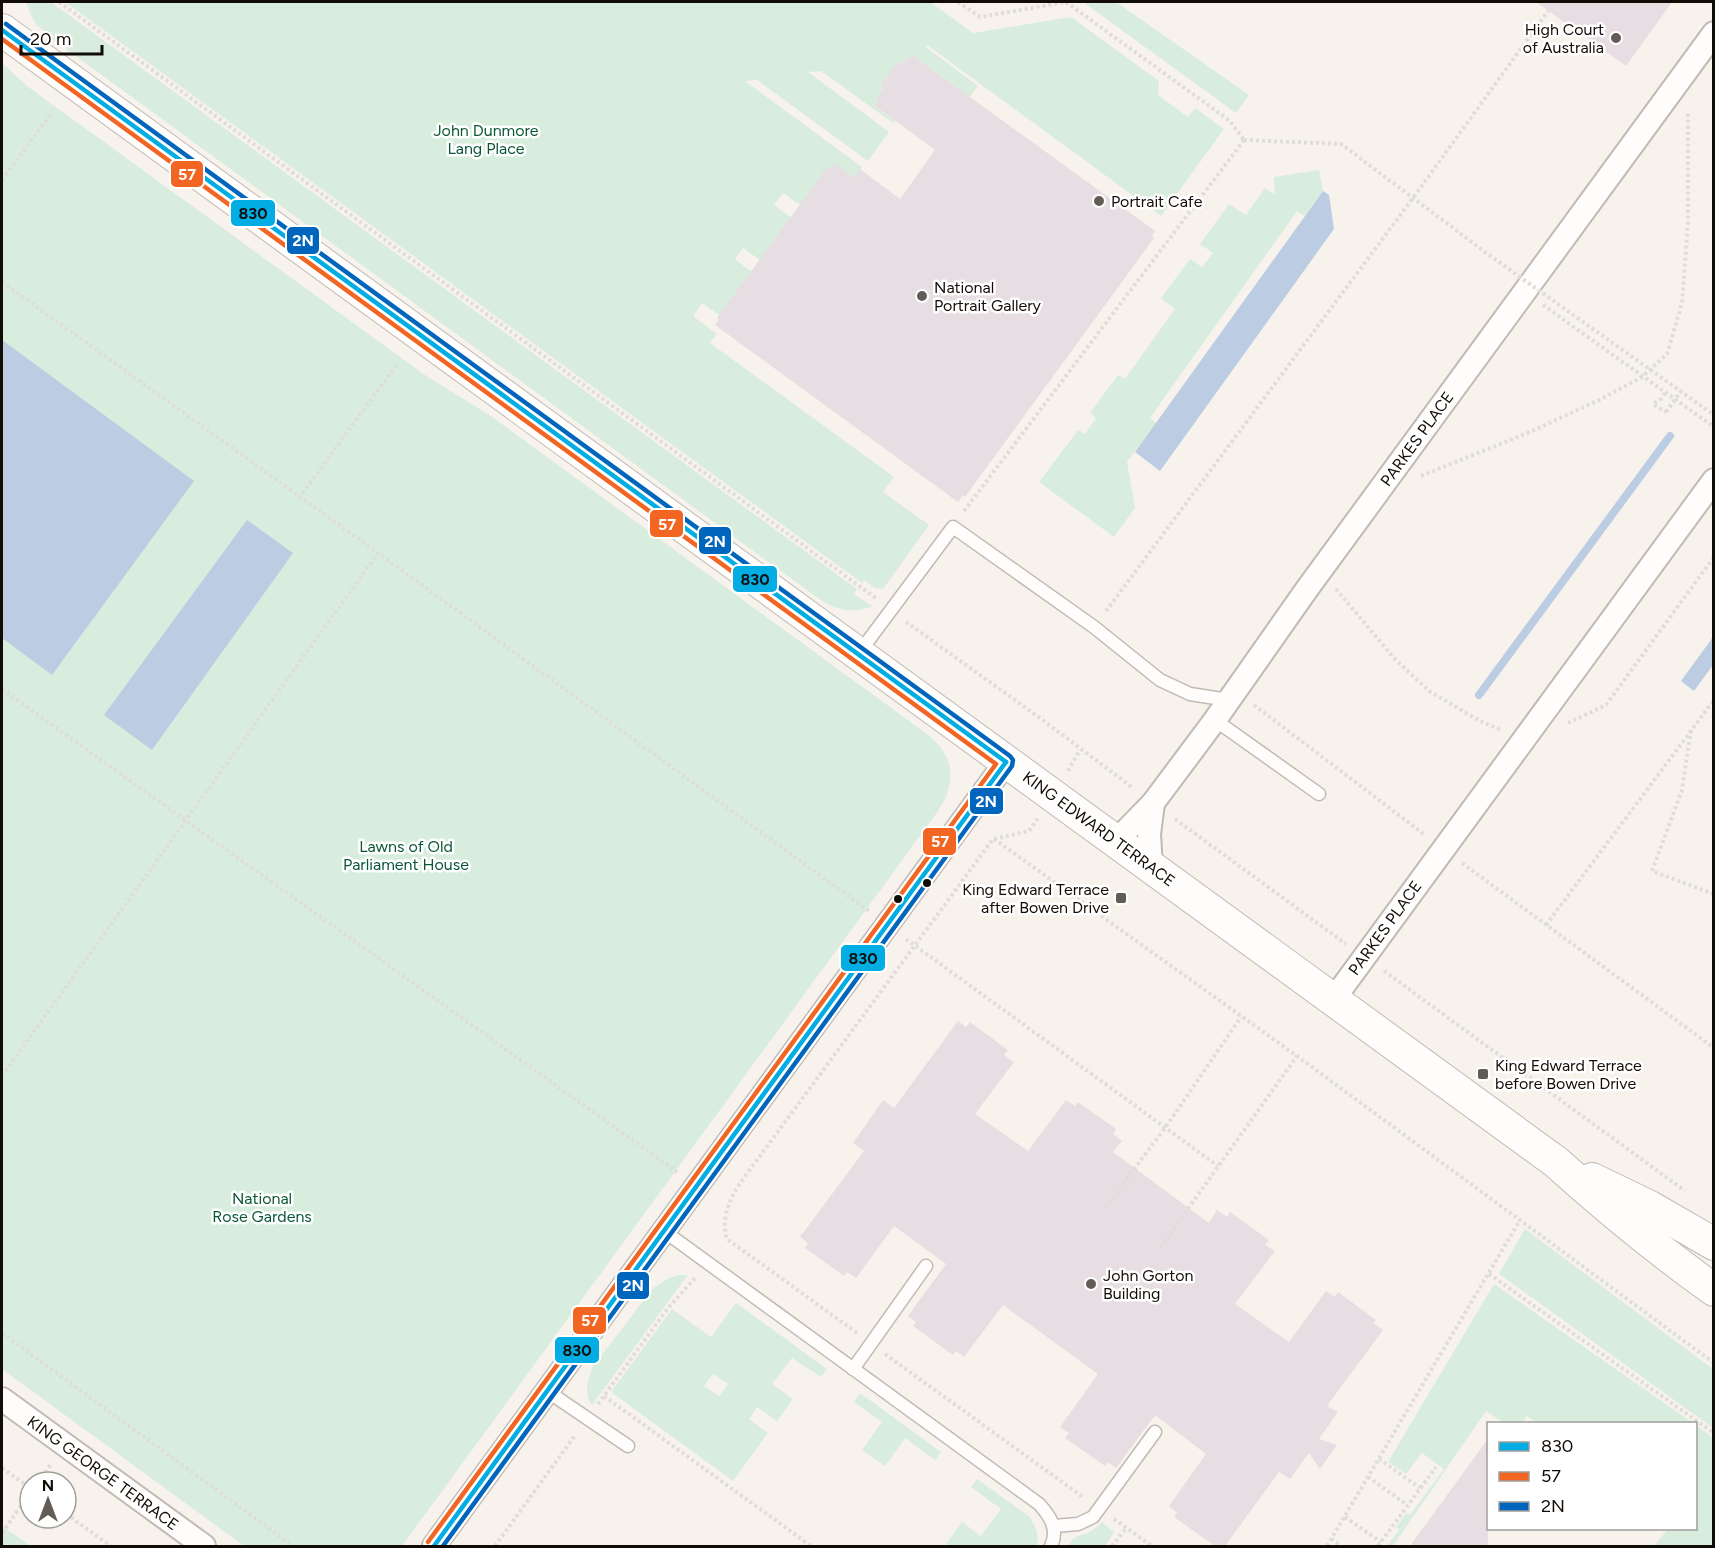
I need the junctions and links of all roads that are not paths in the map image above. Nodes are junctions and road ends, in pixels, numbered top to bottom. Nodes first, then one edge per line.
1 (2, 30) edge
2 (1713, 33) edge
3 (1713, 480) edge
4 (859, 654) junction
5 (1231, 695) junction
6 (1215, 720) junction
7 (1006, 762) junction
8 (1319, 794) dead end
9 (1153, 803) junction
10 (1116, 841) junction
11 (1151, 867) junction
12 (1333, 999) junction
13 (1556, 1162) junction
14 (664, 1231) junction
15 (1713, 1244) edge
16 (926, 1266) dead end
17 (1713, 1290) edge
18 (853, 1369) junction
19 (547, 1391) junction
20 (2, 1399) edge
21 (1155, 1432) dead end
22 (628, 1446) dead end
23 (1054, 1526) junction
24 (204, 1546) edge
25 (434, 1546) edge
26 (1051, 1546) edge

1 - 4 main road, KING EDWARD TERRACE
2 - 5 street, PARKES PLACE
3 - 12 street, PARKES PLACE
4 - 5 lane
4 - 7 main road, KING EDWARD TERRACE
5 - 6 street, PARKES PLACE
6 - 8 lane
6 - 9 street, PARKES PLACE
7 - 10 main road, KING EDWARD TERRACE
7 - 14 street
9 - 10 street, PARKES PLACE
9 - 11 street
10 - 11 main road, KING EDWARD TERRACE
11 - 12 main road, KING EDWARD TERRACE
12 - 13 main road, KING EDWARD TERRACE
13 - 15 main road, KING EDWARD TERRACE
13 - 17 main road, KING EDWARD TERRACE
14 - 18 lane
14 - 19 street
16 - 18 lane
18 - 23 lane
19 - 22 lane
19 - 25 street
20 - 24 street, KING GEORGE TERRACE
21 - 23 lane
23 - 26 lane

